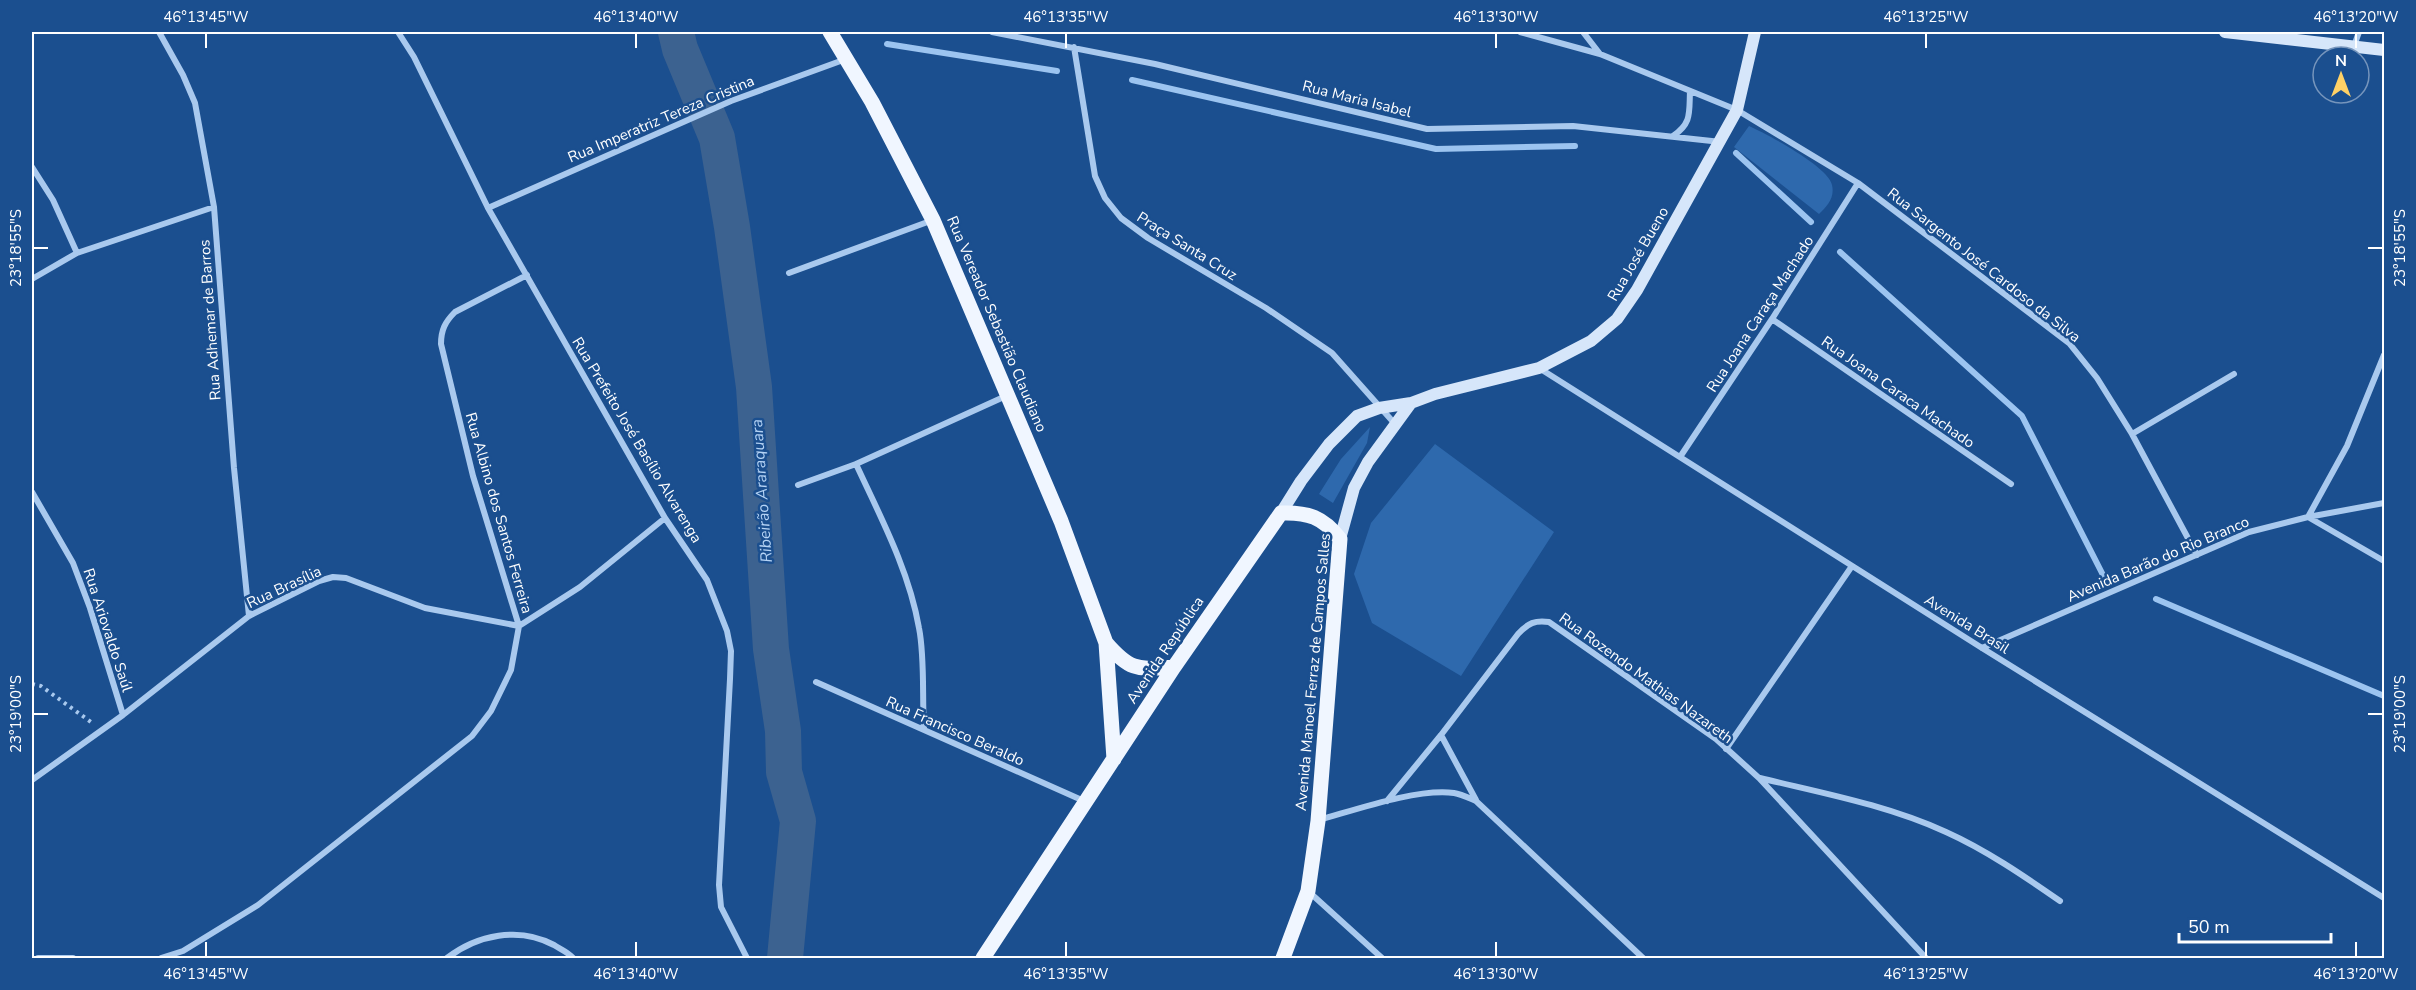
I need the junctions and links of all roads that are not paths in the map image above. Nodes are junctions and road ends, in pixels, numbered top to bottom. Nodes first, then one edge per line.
1 (159, 32) edge
2 (398, 32) edge
3 (831, 32) edge
4 (992, 32) edge
5 (1520, 32) edge
6 (1583, 32) edge
7 (1755, 32) edge
8 (2225, 32) edge
9 (2345, 45) edge
10 (1074, 47) junction
11 (1600, 54) junction
12 (846, 59) junction
13 (1690, 91) junction
14 (1737, 110) junction
15 (1672, 136) junction
16 (1721, 142) junction
17 (32, 167) edge
18 (1858, 183) junction
19 (214, 207) junction
20 (488, 208) junction
21 (933, 220) junction
22 (77, 253) junction
23 (789, 273) dead end
24 (526, 275) junction
25 (32, 279) edge
26 (1772, 319) junction
27 (2385, 355) edge
28 (1539, 368) junction
29 (2234, 374) dead end
30 (1009, 395) junction
31 (1411, 403) junction
32 (1379, 408) junction
33 (1395, 424) junction
34 (2132, 434) junction
35 (1680, 458) junction
36 (856, 464) junction
37 (2010, 484) dead end
38 (798, 485) dead end
39 (32, 492) edge
40 (2385, 503) edge
41 (1281, 513) junction
42 (2308, 517) junction
43 (665, 518) junction
44 (1340, 539) junction
45 (2197, 555) junction
46 (2385, 561) edge
47 (1852, 566) junction
48 (249, 616) junction
49 (519, 626) junction
50 (1106, 643) junction
51 (1982, 648) junction
52 (1174, 667) junction
53 (816, 682) dead end
54 (123, 715) junction
55 (924, 729) junction
56 (1441, 735) junction
57 (1726, 749) junction
58 (1114, 759) junction
59 (1759, 778) junction
60 (32, 780) edge
61 (1085, 801) junction
62 (1386, 801) junction
63 (1476, 801) junction
64 (1318, 821) junction
65 (1308, 891) junction
66 (2385, 898) edge
67 (2060, 902) dead end
68 (38, 958) edge
69 (73, 958) edge
70 (161, 958) edge
71 (447, 958) edge
72 (573, 958) edge
73 (747, 958) edge
74 (983, 958) edge
75 (1282, 958) edge
76 (1382, 958) edge
77 (1643, 958) edge
78 (1926, 958) edge

1 - 19 street, Rua Adhemar de Barros
2 - 20 street, Rua Prefeito José Basílio Alvarenga
3 - 12 main road, Rua Vereador Sebastião Claudiano
4 - 10 street, Rua Maria Isabel
5 - 11 street, Rua Sargento José Cardoso da Silva
6 - 11 street
7 - 14 street, Rua José Bueno
8 - 9 street
10 - 15 street, Rua Maria Isabel
10 - 32 street, Praça Santa Cruz
11 - 13 street, Rua Sargento José Cardoso da Silva
12 - 20 street, Rua Imperatriz Tereza Cristina
12 - 21 main road, Rua Vereador Sebastião Claudiano
13 - 14 street, Rua Sargento José Cardoso da Silva
13 - 15 street
14 - 16 street, Rua José Bueno
14 - 18 street, Rua Sargento José Cardoso da Silva
15 - 16 street, Rua Maria Isabel
16 - 28 street, Rua José Bueno
17 - 22 street
18 - 26 street, Rua Joana Caraça Machado
18 - 34 street, Rua Sargento José Cardoso da Silva
19 - 22 street
19 - 48 street, Rua Adhemar de Barros
20 - 24 street, Rua Prefeito José Basílio Alvarenga
21 - 23 street
21 - 30 main road, Rua Vereador Sebastião Claudiano
22 - 25 street
24 - 43 street, Rua Prefeito José Basílio Alvarenga
24 - 49 street, Rua Albino dos Santos Ferreira
26 - 35 street, Rua Joana Caraça Machado
26 - 37 street, Rua Joana Caraca Machado
27 - 42 street
28 - 31 street, Rua José Bueno
28 - 35 street, Avenida Brasil
29 - 34 street
30 - 36 street
30 - 50 main road, Rua Vereador Sebastião Claudiano
31 - 32 street, Avenida República
31 - 33 street, Avenida Manoel Ferraz de Campos Salles
32 - 33 street, Praça Santa Cruz
32 - 41 street, Avenida República
33 - 44 street, Avenida Manoel Ferraz de Campos Salles
34 - 45 street, Rua Sargento José Cardoso da Silva
35 - 47 street, Avenida Brasil
36 - 38 street
36 - 55 street
39 - 54 street, Rua Ariovaldo Saúl
40 - 42 street, Avenida Barão do Rio Branco
41 - 44 main road
41 - 52 main road, Avenida República
42 - 45 street, Avenida Barão do Rio Branco
42 - 46 street
43 - 49 street
43 - 73 street, Rua Prefeito José Basílio Alvarenga
44 - 64 main road, Avenida Manoel Ferraz de Campos Salles
45 - 51 street, Avenida Barão do Rio Branco
47 - 51 street, Avenida Brasil
47 - 57 street
48 - 49 street, Rua Brasília
48 - 54 street, Rua Brasília
49 - 70 street, Rua Albino dos Santos Ferreira
50 - 52 main road
50 - 58 main road
51 - 66 street, Avenida Brasil
52 - 58 main road, Avenida República
53 - 55 street, Rua Francisco Beraldo
54 - 60 street, Rua Brasília
55 - 61 street, Rua Francisco Beraldo
56 - 57 street, Rua Rozendo Mathias Nazareth
56 - 62 street, Rua Rozendo Mathias Nazareth
56 - 63 street
57 - 59 street, Rua Rozendo Mathias Nazareth
58 - 61 main road, Avenida República
59 - 67 street
59 - 78 street, Rua Rozendo Mathias Nazareth
61 - 74 main road, Avenida República
62 - 63 street
62 - 64 street
63 - 77 street
64 - 65 main road, Avenida Manoel Ferraz de Campos Salles
65 - 75 main road, Avenida Manoel Ferraz de Campos Salles
65 - 76 street
68 - 69 street
71 - 72 street

